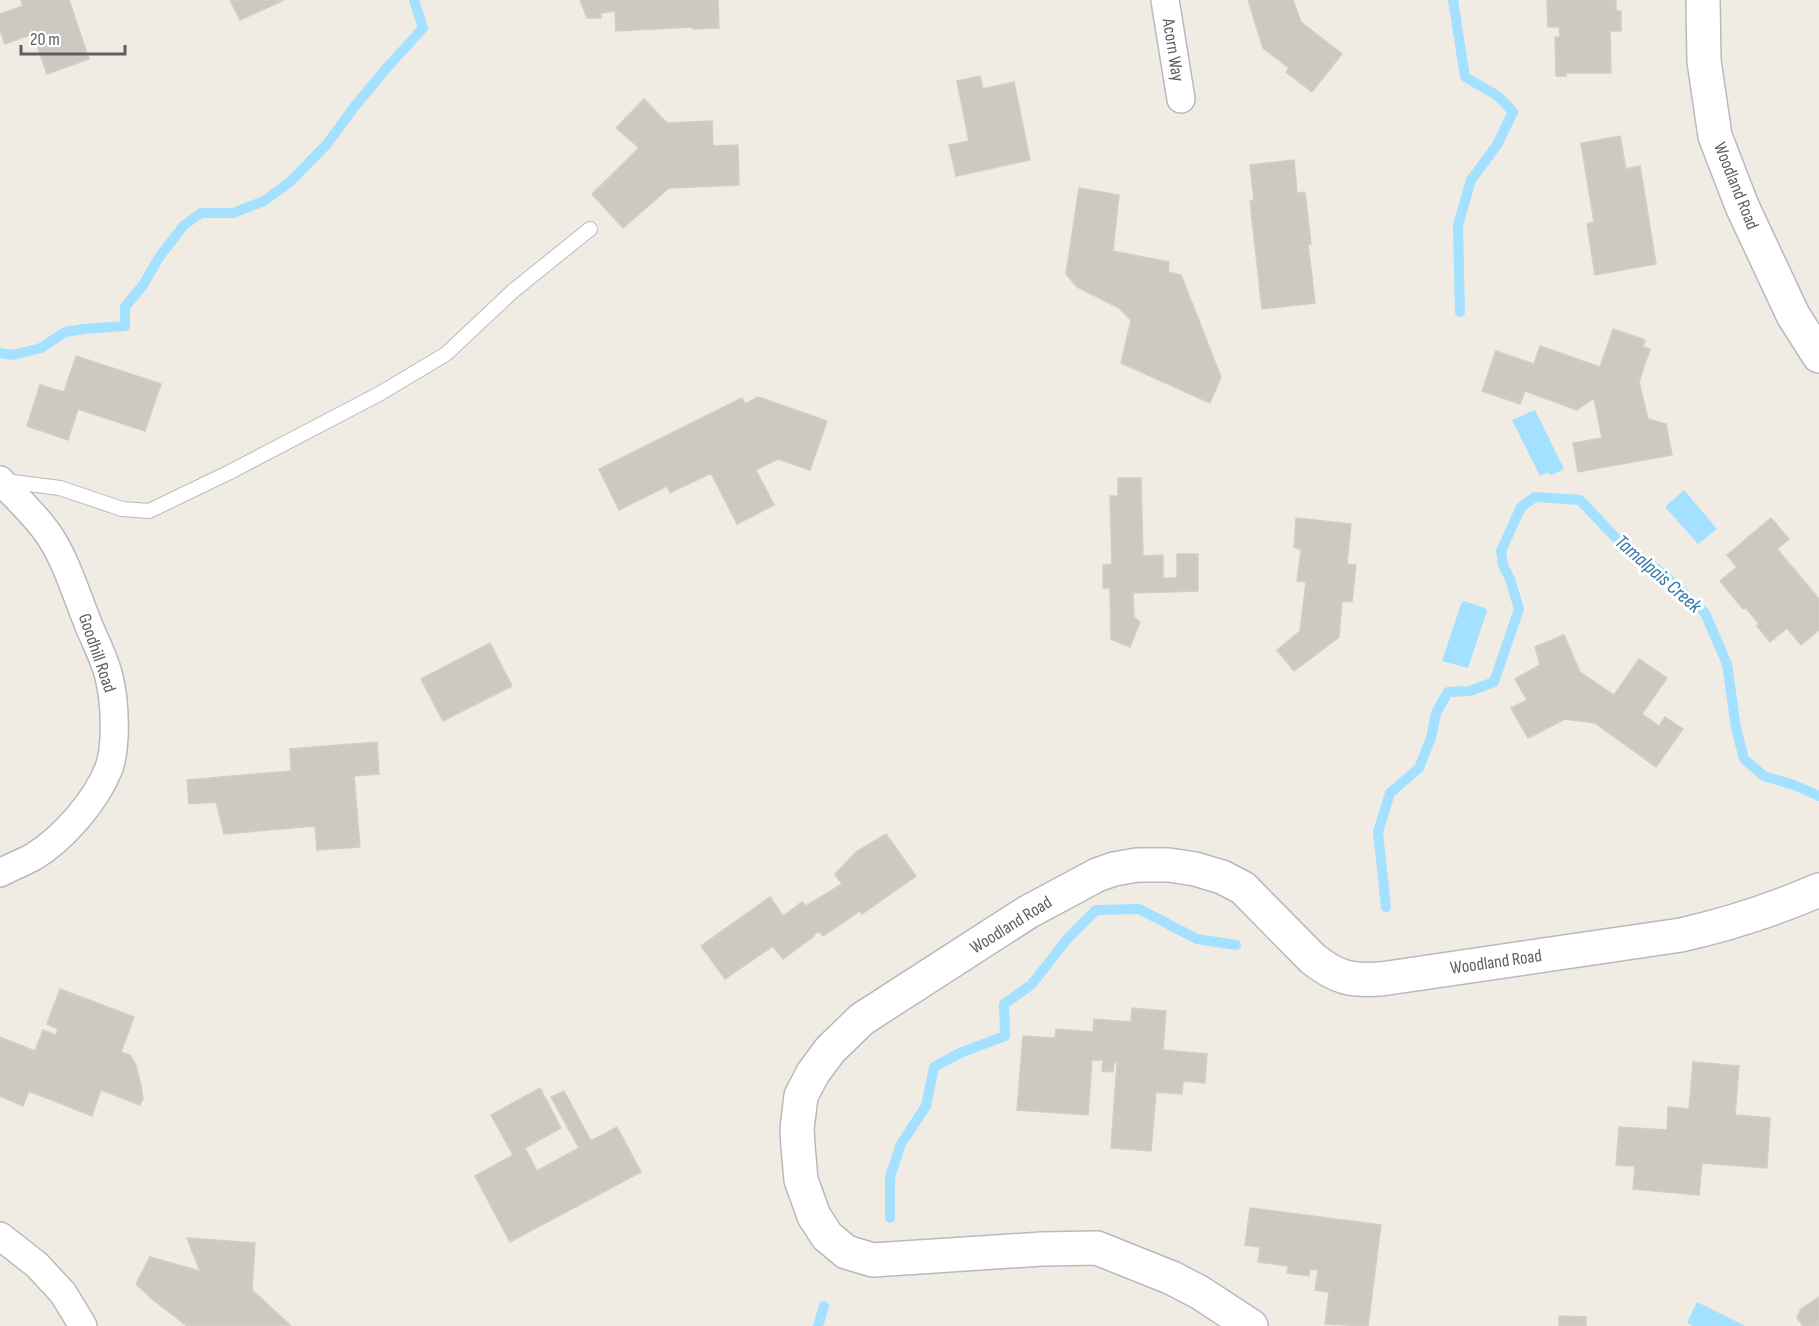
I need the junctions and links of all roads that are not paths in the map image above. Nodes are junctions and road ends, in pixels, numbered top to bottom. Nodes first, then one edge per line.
1 (1165, 0) edge
2 (1703, 0) edge
3 (1181, 99) dead end
4 (590, 229) dead end
5 (1819, 356) edge
6 (0, 480) edge
7 (0, 873) edge
8 (1819, 890) edge
9 (0, 1236) edge
10 (83, 1326) edge
11 (1251, 1326) edge

1 - 3 street, Acorn Way
2 - 5 street, Woodland Road
4 - 6 lane
6 - 7 street, Goodhill Road
8 - 11 street, Woodland Road
9 - 10 street

